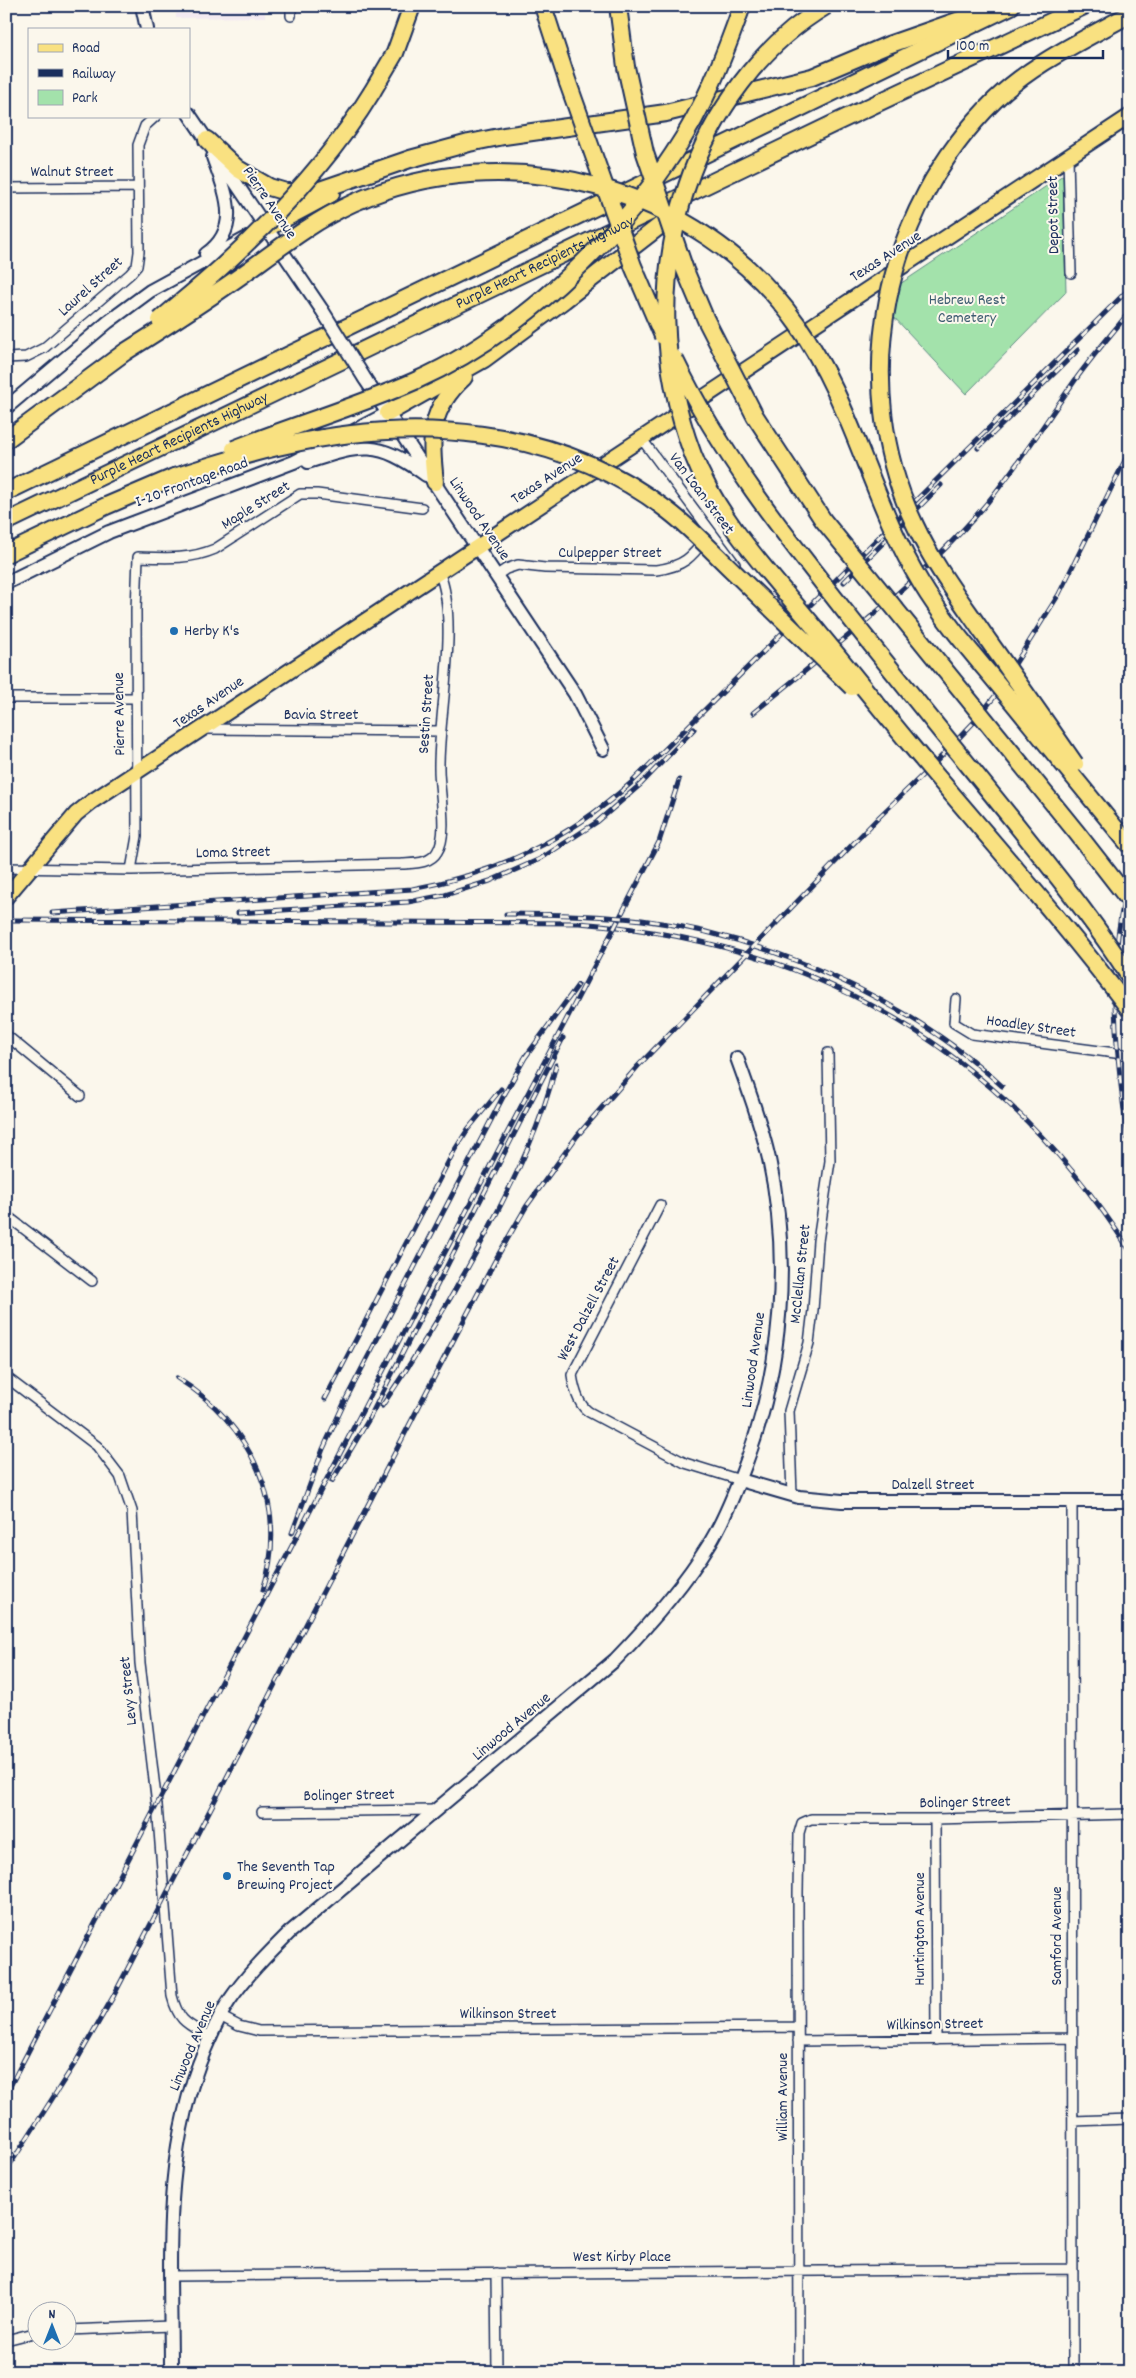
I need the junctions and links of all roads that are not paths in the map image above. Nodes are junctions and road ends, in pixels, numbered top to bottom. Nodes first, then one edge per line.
1 (142, 6) edge
2 (412, 6) edge
3 (543, 6) edge
4 (618, 6) edge
5 (742, 6) edge
6 (826, 6) edge
7 (1000, 6) edge
8 (1011, 6) edge
9 (1084, 6) edge
10 (1130, 14) edge
11 (147, 28) edge
12 (190, 115) edge
13 (1130, 116) edge
14 (154, 118) edge
15 (207, 140) junction
16 (1068, 157) junction
17 (368, 174) junction
18 (721, 177) junction
19 (138, 187) junction
20 (6, 188) edge
21 (267, 228) junction
22 (1071, 273) dead end
23 (163, 283) junction
24 (322, 310) joint
25 (125, 352) junction
26 (6, 358) edge
27 (484, 359) junction
28 (6, 408) edge
29 (388, 413) junction
30 (10, 437) edge
31 (641, 438) junction
32 (174, 477) junction
33 (246, 481) junction
34 (435, 482) junction
35 (6, 492) edge
36 (422, 508) dead end
37 (6, 522) edge
38 (711, 532) junction
39 (477, 546) junction
40 (6, 554) edge
41 (138, 558) joint
42 (738, 568) dead end
43 (439, 572) junction
44 (497, 575) junction
45 (6, 583) edge
46 (6, 698) edge
47 (136, 698) junction
48 (200, 729) junction
49 (440, 731) junction
50 (905, 740) junction
51 (603, 749) dead end
52 (137, 771) junction
53 (1130, 841) edge
54 (1130, 846) edge
55 (434, 856) joint
56 (6, 868) edge
57 (30, 868) junction
58 (131, 870) junction
59 (10, 893) edge
60 (1130, 901) edge
61 (1130, 977) edge
62 (956, 999) dead end
63 (1130, 1010) edge
64 (6, 1035) edge
65 (828, 1053) dead end
66 (1130, 1054) edge
67 (737, 1058) dead end
68 (80, 1096) dead end
69 (660, 1206) dead end
70 (6, 1215) edge
71 (92, 1281) dead end
72 (6, 1377) edge
73 (740, 1480) junction
74 (792, 1495) junction
75 (1072, 1501) junction
76 (1130, 1501) edge
77 (436, 1810) junction
78 (262, 1812) dead end
79 (1130, 1814) edge
80 (1072, 1815) junction
81 (935, 1819) junction
82 (802, 1823) joint
83 (220, 2016) junction
84 (798, 2027) junction
85 (210, 2037) junction
86 (1071, 2038) junction
87 (936, 2040) junction
88 (798, 2041) junction
89 (1130, 2119) edge
90 (1073, 2121) junction
91 (1073, 2269) junction
92 (798, 2271) junction
93 (496, 2273) junction
94 (170, 2276) junction
95 (171, 2326) junction
96 (78, 2330) edge
97 (28, 2334) edge
98 (6, 2340) edge
99 (171, 2372) edge
100 (497, 2372) edge
101 (799, 2372) edge
102 (1073, 2372) edge

1 - 11 main road
2 - 25 highway, bridge
3 - 61 highway, bridge
4 - 60 highway, bridge
5 - 32 highway, bridge
6 - 50 highway, bridge
7 - 17 highway
8 - 35 highway, Purple Heart Recipients Highway
9 - 18 highway, Purple Heart Recipients Highway
10 - 53 highway, bridge
12 - 15 main road, Pierre Avenue
13 - 16 main road, Texas Avenue
14 - 19 street, Laurel Street
15 - 17 highway
15 - 21 main road, Pierre Avenue
15 - 23 main road
16 - 22 street, Depot Street
16 - 31 main road, Texas Avenue
17 - 21 highway
18 - 27 highway
18 - 37 highway, Purple Heart Recipients Highway
19 - 20 street, Walnut Street
19 - 26 street, Laurel Street
21 - 23 main road
21 - 24 main road, Pierre Avenue
23 - 28 main road
24 - 29 main road, Linwood Avenue, bridge
25 - 30 highway
25 - 54 highway, bridge
27 - 29 highway
27 - 34 highway
29 - 33 main road, I-20 Frontage Road
29 - 34 main road, Linwood Avenue
31 - 38 street, Van Loan Street
31 - 39 main road, Texas Avenue
32 - 40 highway
32 - 50 highway, bridge
33 - 34 main road
33 - 45 main road, I-20 Frontage Road
34 - 39 main road, Linwood Avenue
36 - 41 street, Maple Street
38 - 42 street, Van Loan Street
38 - 44 street, Culpepper Street
39 - 43 main road, Texas Avenue
39 - 44 main road, Linwood Avenue
41 - 47 street, Pierre Avenue
43 - 48 main road, Texas Avenue
43 - 49 street, Sestin Street
44 - 51 main road, Linwood Avenue
46 - 47 street
47 - 52 street, Pierre Avenue
48 - 49 street, Bavia Street
48 - 52 main road, Texas Avenue
49 - 55 street, Sestin Street
50 - 63 highway, bridge
52 - 57 main road, Texas Avenue
52 - 58 street, Pierre Avenue
55 - 58 street, Loma Street
56 - 57 street, Loma Street
57 - 58 street, Loma Street
57 - 59 main road, Texas Avenue
62 - 66 street, Hoadley Street
64 - 68 street
65 - 74 street, McClellan Street
67 - 73 main road, Linwood Avenue
69 - 73 street, West Dalzell Street
70 - 71 street
72 - 85 street, Levy Street
73 - 74 main road, Dalzell Street
73 - 77 main road, Linwood Avenue
74 - 75 main road, Dalzell Street
75 - 76 main road, Dalzell Street
75 - 80 street, Samford Avenue
77 - 78 street, Bolinger Street
77 - 83 main road, Linwood Avenue
79 - 80 street, Bolinger Street
80 - 81 street, Bolinger Street
80 - 86 street, Samford Avenue
81 - 82 street, Bolinger Street
81 - 87 street, Huntington Avenue
82 - 84 street, William Avenue
83 - 84 street, Wilkinson Street
83 - 85 main road, Linwood Avenue
84 - 88 street, William Avenue
85 - 94 main road, Linwood Avenue
86 - 87 street, Wilkinson Street
86 - 90 street, Samford Avenue
87 - 88 street, Wilkinson Street
88 - 92 street, William Avenue
89 - 90 street
90 - 91 street, Samford Avenue
91 - 92 street, West Kirby Place
91 - 102 street, Samford Avenue
92 - 93 street, West Kirby Place
92 - 101 street, William Avenue
93 - 94 street, West Kirby Place
93 - 100 street
94 - 95 main road, Linwood Avenue
95 - 96 street
95 - 99 main road, Linwood Avenue
97 - 98 street

